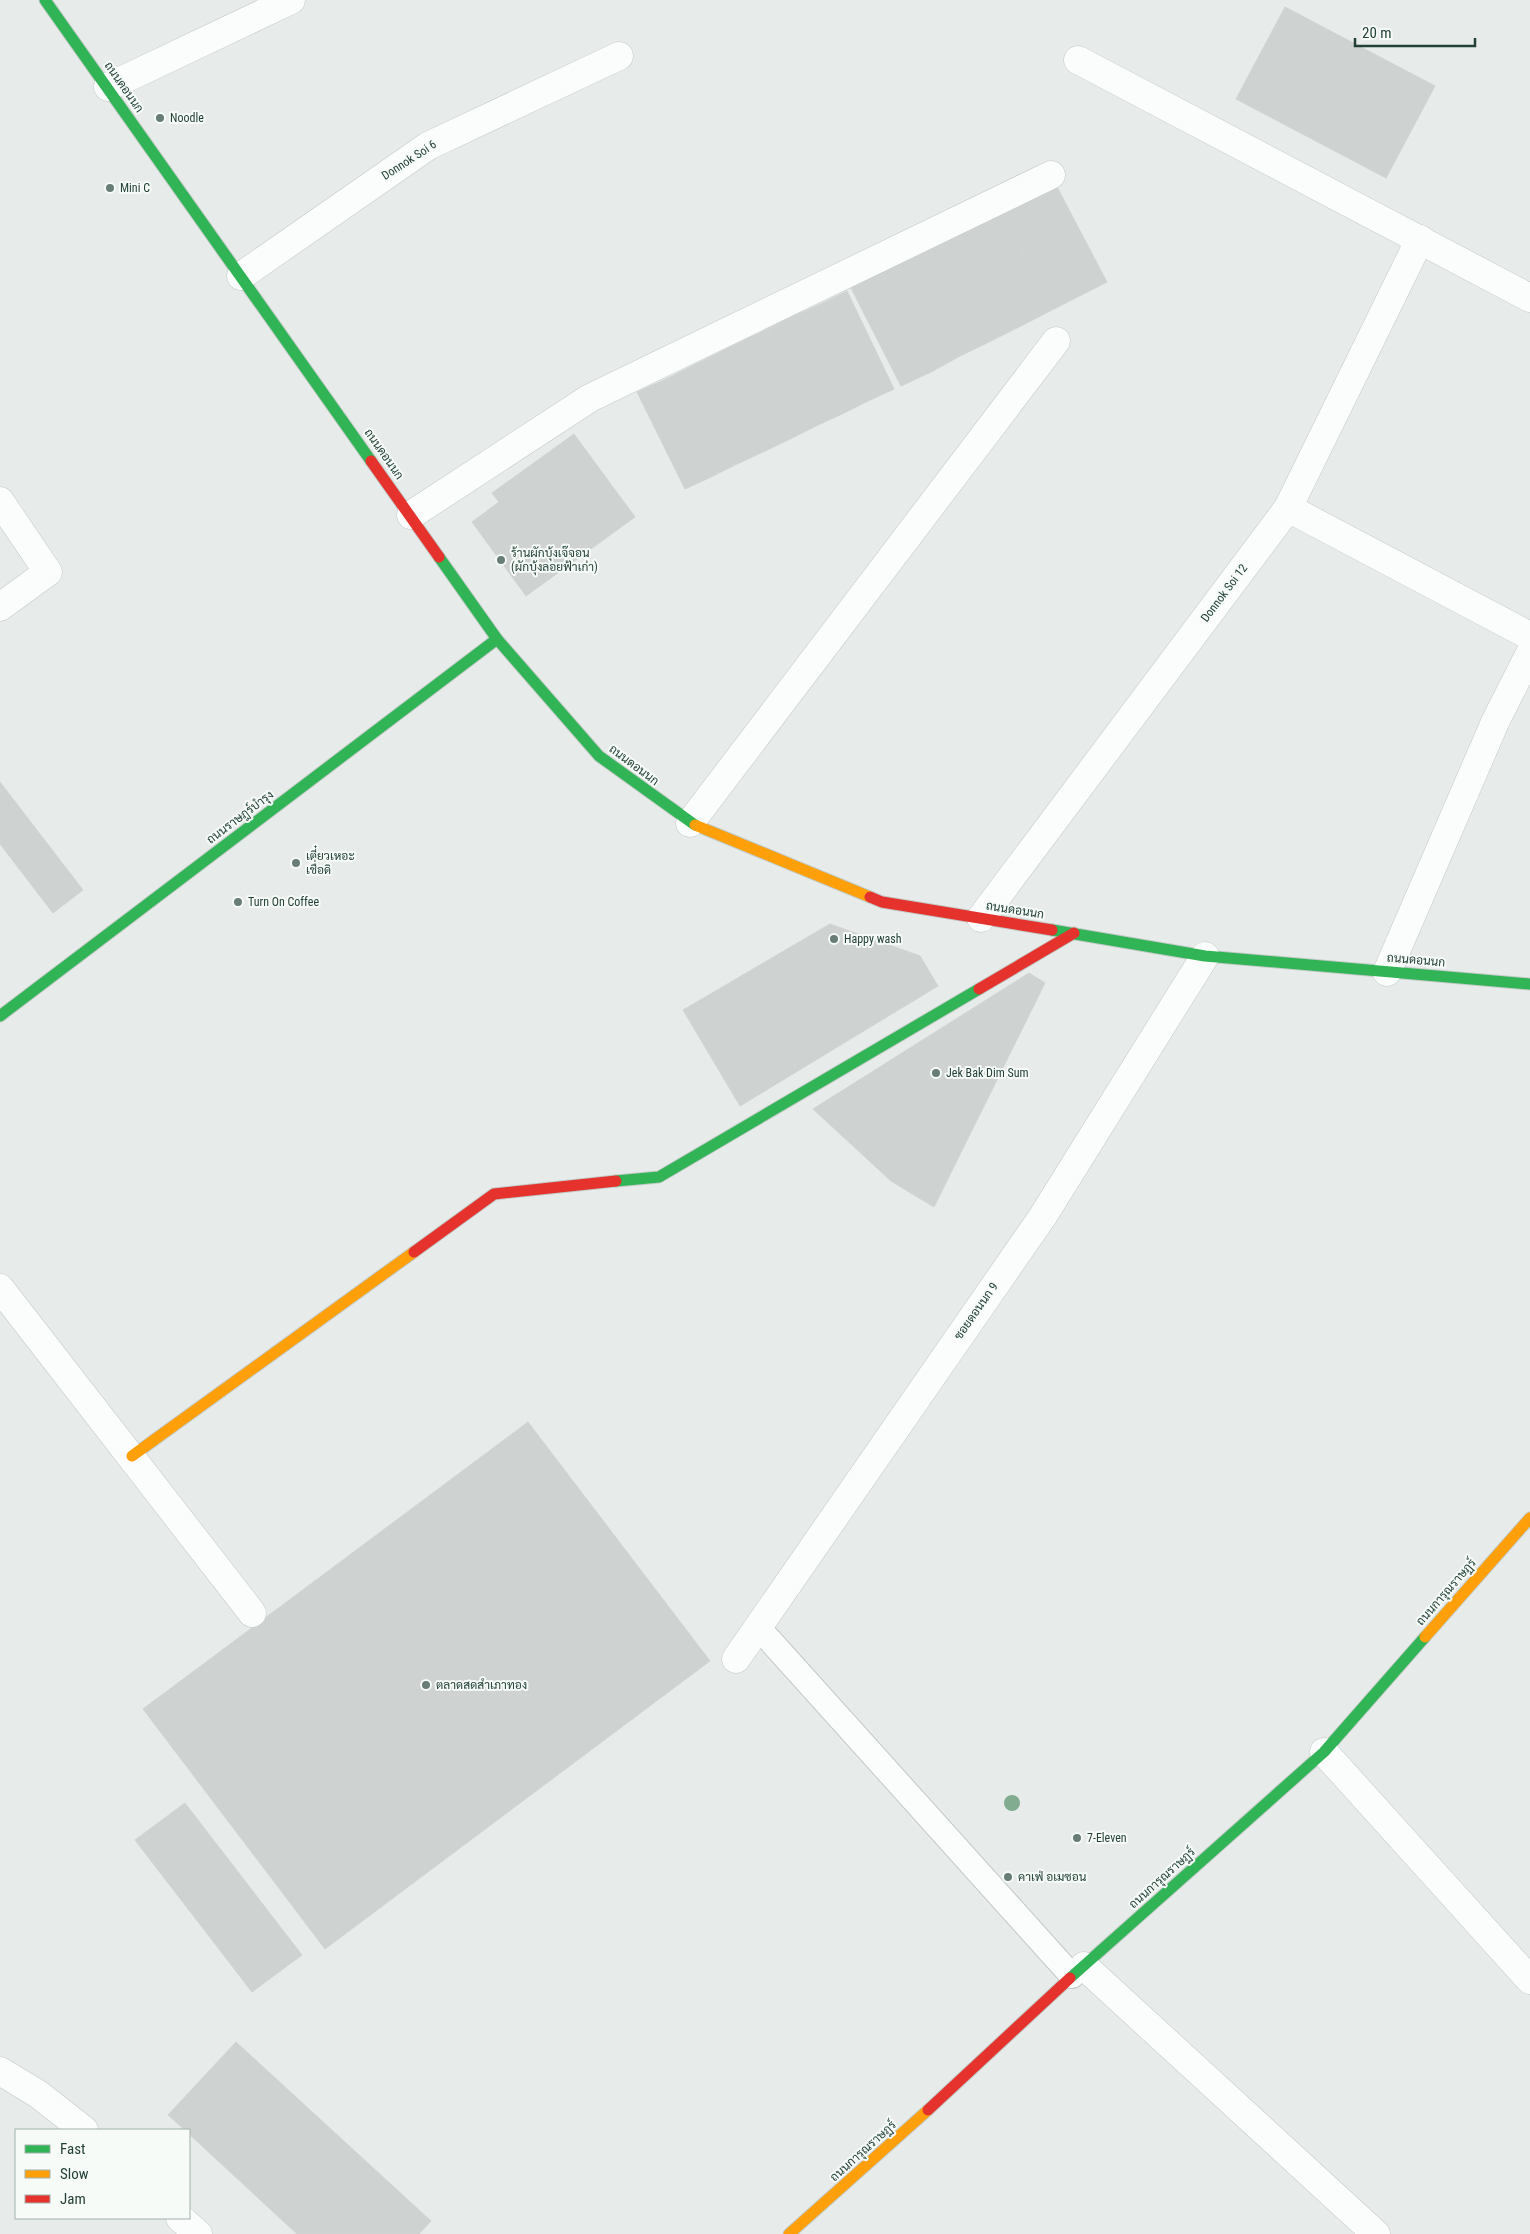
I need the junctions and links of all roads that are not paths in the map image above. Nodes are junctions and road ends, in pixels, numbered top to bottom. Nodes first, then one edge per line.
1 (45, 0) edge
2 (292, 0) edge
3 (619, 56) dead end
4 (1078, 60) dead end
5 (108, 87) junction
6 (1051, 175) dead end
7 (1420, 240) junction
8 (241, 276) junction
9 (1530, 298) edge
10 (1056, 341) dead end
11 (0, 501) edge
12 (1288, 508) junction
13 (411, 515) junction
14 (0, 607) edge
15 (1530, 636) edge
16 (497, 639) junction
17 (1530, 654) edge
18 (690, 823) junction
19 (982, 918) junction
20 (1074, 933) junction
21 (1206, 956) junction
22 (1387, 972) junction
23 (1530, 984) edge
24 (0, 1016) edge
25 (0, 1288) edge
26 (132, 1456) junction
27 (1530, 1518) edge
28 (252, 1613) dead end
29 (758, 1627) junction
30 (736, 1659) dead end
31 (1324, 1752) junction
32 (1078, 1971) junction
33 (1530, 1980) edge
34 (0, 2071) edge
35 (83, 2129) edge
36 (181, 2219) edge
37 (198, 2234) edge
38 (789, 2234) edge
39 (1376, 2234) edge

1 - 5 street, ถนนดอนนก
2 - 5 street
3 - 8 street, Donnok Soi 6
4 - 7 street
5 - 8 street, ถนนดอนนก
6 - 13 street
7 - 9 street
7 - 12 street, Donnok Soi 12
8 - 13 street, ถนนดอนนก
10 - 18 street
11 - 14 street
12 - 15 street
12 - 19 street, Donnok Soi 12
13 - 16 street, ถนนดอนนก
16 - 18 street, ถนนดอนนก
16 - 24 street, ถนนราษฎร์บำรุง
17 - 22 street
18 - 19 street, ถนนดอนนก
19 - 20 street, ถนนดอนนก
20 - 21 street, ถนนดอนนก
20 - 26 street
21 - 22 street, ถนนดอนนก
21 - 29 street, ซอยดอนนก 9
22 - 23 street, ถนนดอนนก
25 - 26 street
26 - 28 street
27 - 31 street, ถนนการุณราษฏร์
29 - 30 street, ซอยดอนนก 9
29 - 32 lane
31 - 32 street, ถนนการุณราษฏร์
31 - 33 street
32 - 38 street, ถนนการุณราษฏร์
32 - 39 street
34 - 35 street
36 - 37 street

